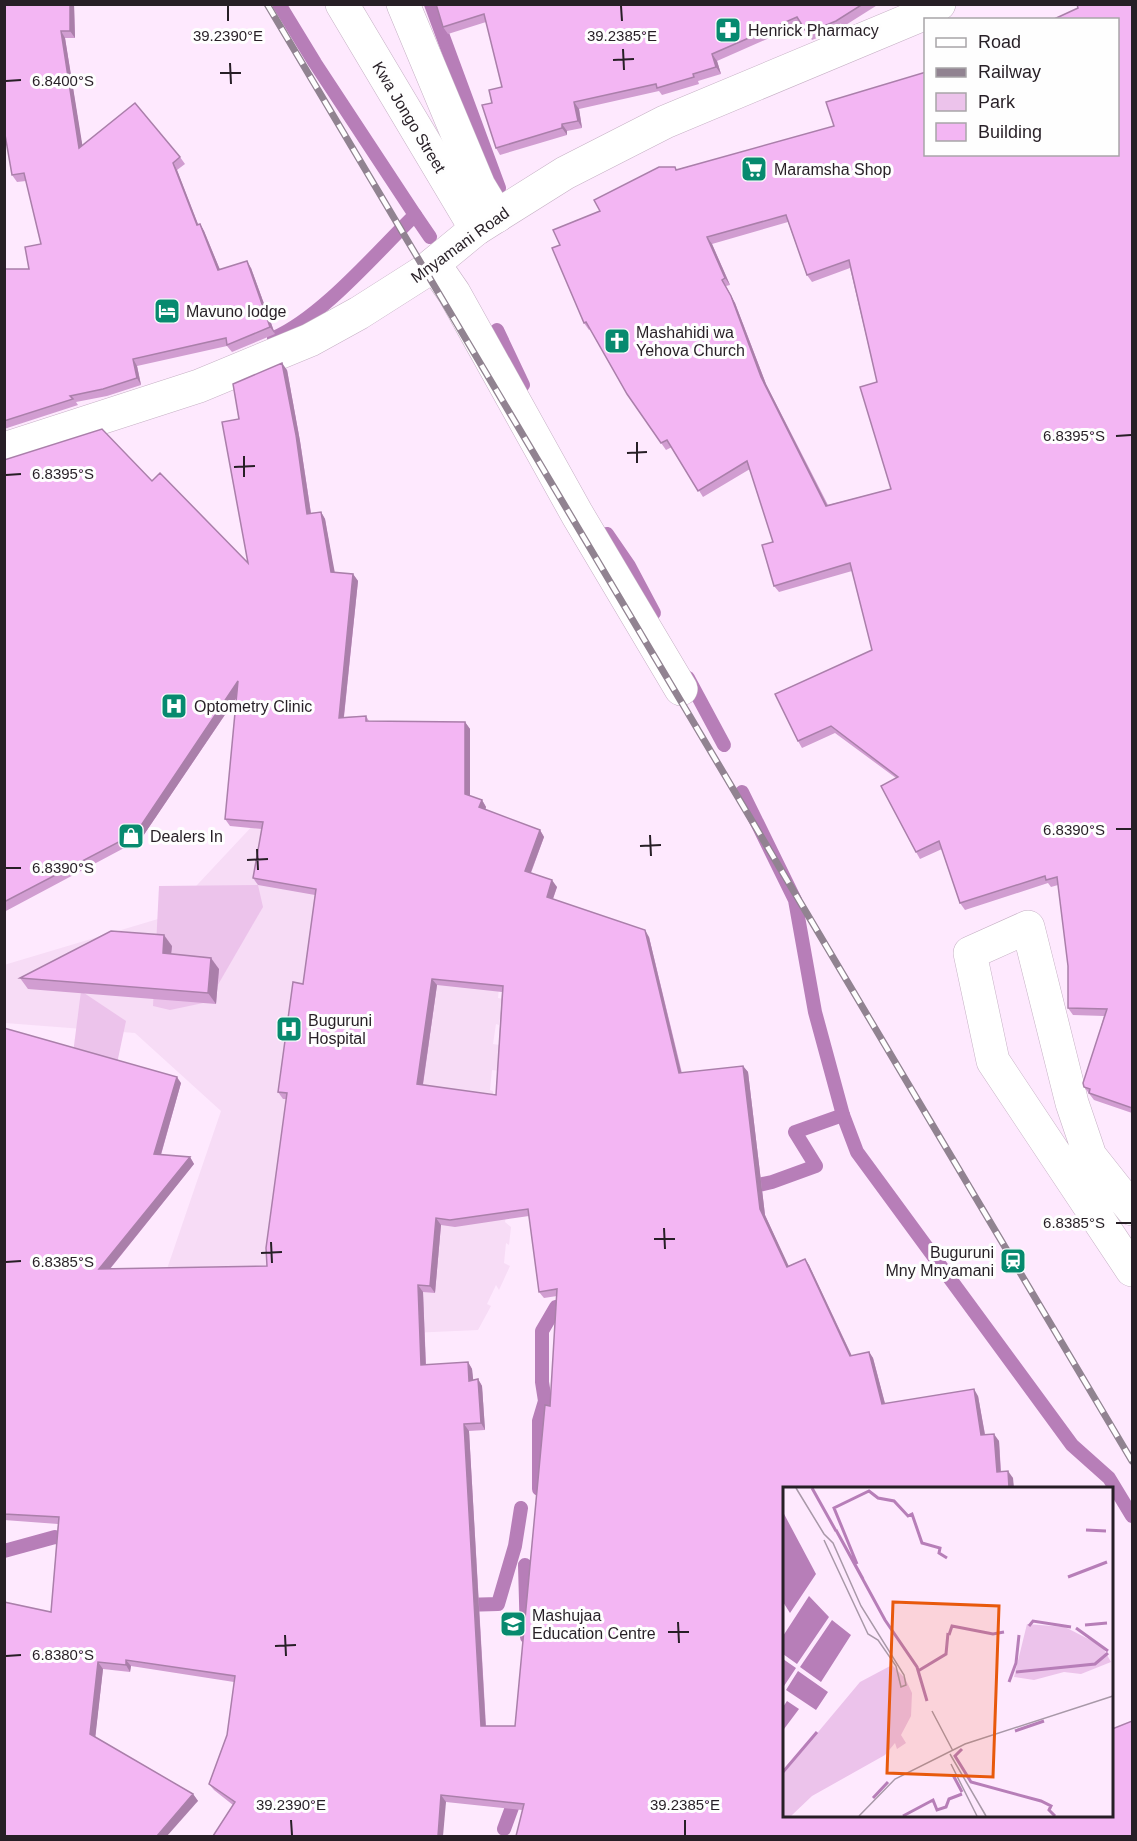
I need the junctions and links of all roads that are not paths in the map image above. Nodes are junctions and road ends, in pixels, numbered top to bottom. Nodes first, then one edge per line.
1 (342, 4) edge
2 (403, 4) edge
3 (939, 4) edge
4 (486, 223) junction
5 (434, 264) junction
6 (4, 448) edge
7 (681, 689) dead end
8 (1132, 1209) edge
9 (1132, 1269) edge

1 - 4 street, Kwa Jongo Street
2 - 4 street, Kwa Jongo Street
3 - 4 street, Mnyamani Road
4 - 5 street, Mnyamani Road
5 - 6 street, Mnyamani Road
5 - 7 street
8 - 9 street

